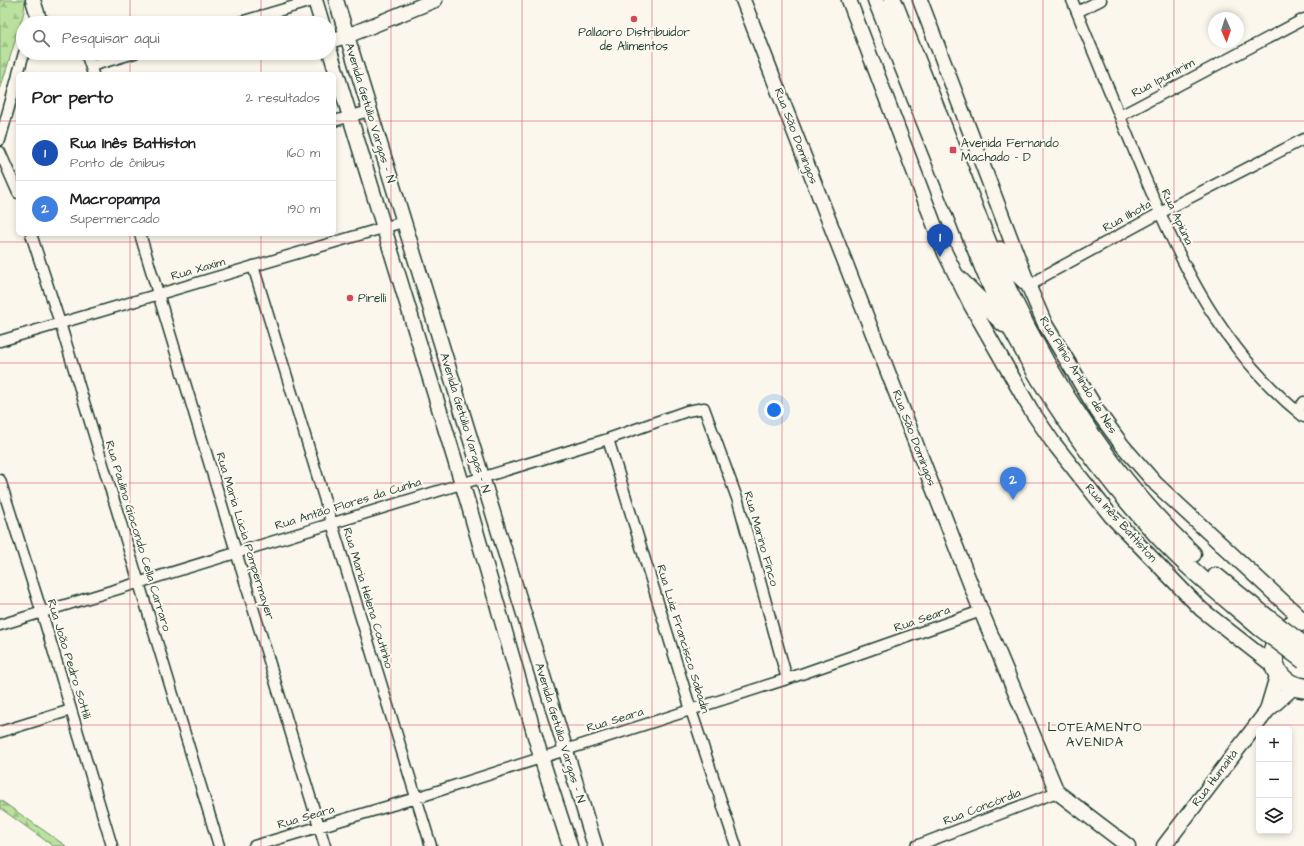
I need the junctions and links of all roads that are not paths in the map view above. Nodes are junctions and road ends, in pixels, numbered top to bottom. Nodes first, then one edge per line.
1 (33, 0) edge
2 (41, 0) edge
3 (315, 0) edge
4 (336, 0) edge
5 (435, 0) edge
6 (743, 0) edge
7 (849, 0) edge
8 (876, 0) edge
9 (893, 0) edge
10 (920, 0) edge
11 (1072, 0) edge
12 (1101, 0) edge
13 (1077, 12) junction
14 (38, 16) edge
15 (40, 16) edge
16 (261, 16) edge
17 (320, 16) edge
18 (1304, 19) edge
19 (347, 36) junction
20 (336, 38) edge
21 (22, 60) edge
22 (88, 60) edge
23 (117, 60) edge
24 (333, 60) edge
25 (92, 70) edge
26 (19, 72) edge
27 (16, 82) edge
28 (369, 111) junction
29 (350, 116) junction
30 (1120, 116) junction
31 (336, 120) edge
32 (1304, 139) edge
33 (0, 140) edge
34 (0, 152) edge
35 (16, 188) edge
36 (966, 189) junction
37 (1160, 213) junction
38 (403, 222) junction
39 (384, 227) junction
40 (32, 236) edge
41 (141, 236) edge
42 (253, 266) junction
43 (958, 278) junction
44 (1028, 285) junction
45 (158, 294) junction
46 (60, 323) junction
47 (1015, 334) junction
48 (0, 341) edge
49 (1304, 402) edge
50 (704, 408) joint
51 (1300, 414) edge
52 (608, 438) junction
53 (481, 476) junction
54 (0, 480) edge
55 (461, 482) junction
56 (332, 522) junction
57 (237, 553) junction
58 (138, 582) junction
59 (982, 611) junction
60 (42, 612) junction
61 (1304, 621) edge
62 (1264, 623) junction
63 (0, 625) edge
64 (1304, 645) edge
65 (1304, 661) edge
66 (1277, 670) junction
67 (787, 679) junction
68 (1299, 687) edge
69 (71, 710) junction
70 (690, 710) junction
71 (1267, 711) junction
72 (0, 732) edge
73 (566, 750) junction
74 (541, 757) junction
75 (1057, 792) junction
76 (416, 798) junction
77 (319, 827) junction
78 (112, 846) edge
79 (219, 846) edge
80 (254, 846) edge
81 (325, 846) edge
82 (431, 846) edge
83 (570, 846) edge
84 (595, 846) edge
85 (736, 846) edge
86 (916, 846) edge
87 (1128, 846) edge
88 (1164, 846) edge

1 - 14 street
2 - 15 street
3 - 16 street
3 - 17 street
4 - 19 street, Avenida Getúlio Vargas - N
5 - 19 street
6 - 59 street, Rua São Domingos
7 - 43 street, Rua Inês Battiston
8 - 47 main road
9 - 36 main road
10 - 44 street, Rua Plínio Arlindo de Nes
11 - 13 street, Rua Apiúna
12 - 13 street
13 - 30 street, Rua Apiúna
18 - 30 street, Rua Ipumirim
19 - 20 street
19 - 28 street, Avenida Getúlio Vargas - N
21 - 26 street
22 - 25 street
23 - 25 street
24 - 29 street, Avenida Getúlio Vargas - N
27 - 33 street
28 - 29 street
28 - 38 street, Avenida Getúlio Vargas - N
29 - 31 street
29 - 39 street, Avenida Getúlio Vargas - N
30 - 37 street, Rua Apiúna
32 - 37 street, Rua Ilhota
34 - 35 street
36 - 44 main road
36 - 62 main road
37 - 44 street, Rua Ilhota
37 - 51 street, Rua Apiúna
38 - 39 street, Rua Xaxim
38 - 53 street, Avenida Getúlio Vargas - N
39 - 42 street, Rua Xaxim
39 - 55 street, Avenida Getúlio Vargas - N
40 - 46 street, Rua Paulino Giocondo Cella Carraro
41 - 45 street, Rua Maria Lúcia Pompermayer
42 - 45 street, Rua Xaxim
42 - 56 street, Rua Maria Helena Coutinho
43 - 47 main road
43 - 66 street, Rua Inês Battiston
44 - 61 street, Rua Plínio Arlindo de Nes
45 - 46 street, Rua Xaxim
45 - 57 street, Rua Maria Lúcia Pompermayer
46 - 48 street, Rua Xaxim
46 - 58 street, Rua Paulino Giocondo Cella Carraro
47 - 62 main road
49 - 51 street
50 - 52 street, Rua Antão Flores da Cunha
50 - 67 street, Rua Marino Finco
52 - 53 street, Rua Antão Flores da Cunha
52 - 70 street, Rua Luiz Francisco Sabadin
53 - 55 street, Rua Antão Flores da Cunha
53 - 73 street, Avenida Getúlio Vargas - N
54 - 60 street, Rua João Pedro Sottili
55 - 56 street, Rua Antão Flores da Cunha
55 - 74 street, Avenida Getúlio Vargas - N
56 - 57 street, Rua Antão Flores da Cunha
56 - 76 street, Rua Maria Helena Coutinho
57 - 58 street, Rua Antão Flores da Cunha
57 - 77 street, Rua Maria Lúcia Pompermayer
58 - 60 street, Rua Antão Flores da Cunha
58 - 79 street, Rua Paulino Giocondo Cella Carraro
59 - 67 street, Rua Seara
59 - 75 street, Rua São Domingos
60 - 63 street, Rua Antão Flores da Cunha
60 - 69 street, Rua João Pedro Sottili
61 - 66 highway
62 - 64 main road, bridge
62 - 65 main road, bridge
66 - 68 highway
66 - 71 street, Rua Humaitá
67 - 70 street, Rua Seara
68 - 71 street, Rua Humaitá
69 - 72 street
69 - 78 street, Rua João Pedro Sottili
70 - 73 street, Rua Seara
70 - 85 street, Rua Luiz Francisco Sabadin
71 - 88 street, Rua Humaitá
73 - 74 street, Rua Seara
73 - 84 street, Avenida Getúlio Vargas - N
74 - 76 street, Rua Seara
74 - 83 street, Avenida Getúlio Vargas - N
75 - 86 street, Rua Concórdia
75 - 87 street, Rua São Domingos
76 - 77 street, Rua Seara
76 - 82 street, Rua Maria Helena Coutinho
77 - 80 street, Rua Seara
77 - 81 street, Rua Maria Lúcia Pompermayer

